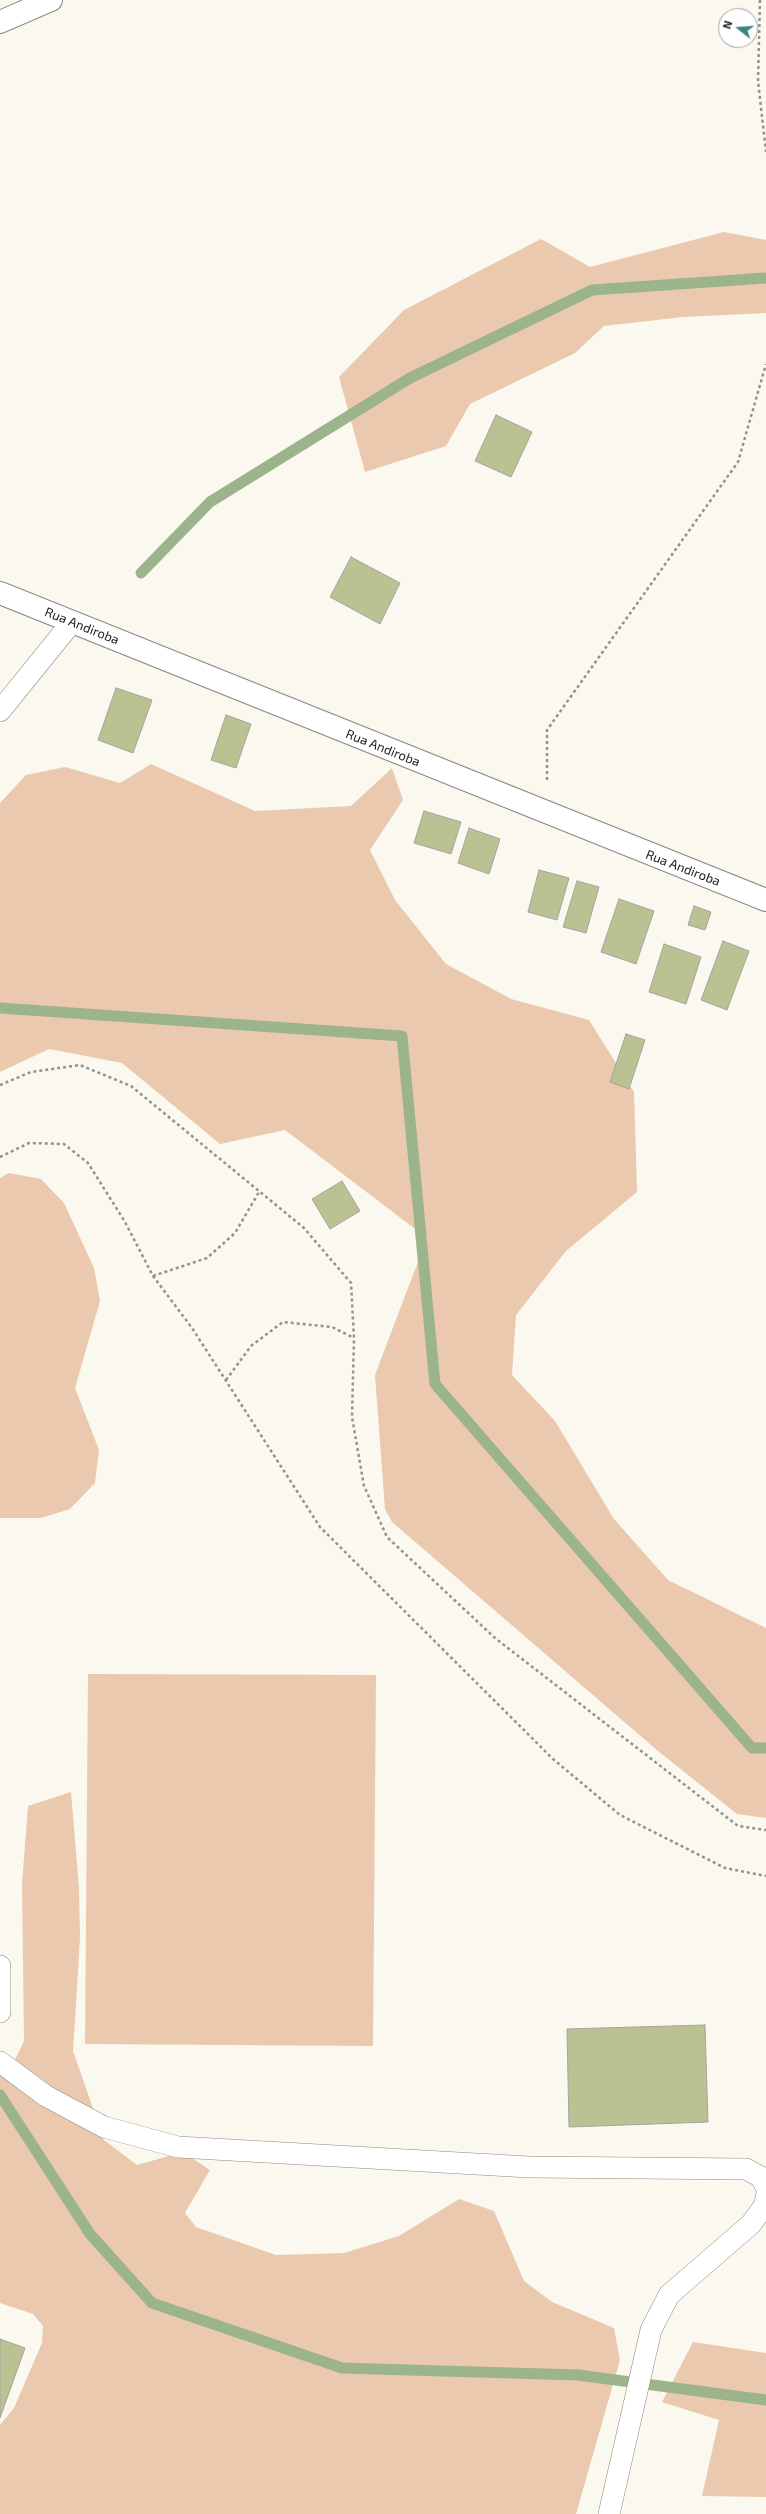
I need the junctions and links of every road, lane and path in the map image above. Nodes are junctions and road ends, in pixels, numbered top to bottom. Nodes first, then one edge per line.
1 (51, 0) edge
2 (760, 0) edge
3 (0, 22) edge
4 (766, 152) edge
5 (766, 364) edge
6 (0, 593) edge
7 (72, 622) junction
8 (0, 710) edge
9 (548, 814) junction
10 (766, 900) edge
11 (0, 1085) edge
12 (0, 1157) edge
13 (259, 1192) junction
14 (153, 1276) junction
15 (354, 1338) junction
16 (226, 1380) junction
17 (766, 1830) edge
18 (766, 1876) edge
19 (0, 1966) edge
20 (0, 2012) edge
21 (0, 2062) edge
22 (766, 2187) edge
23 (766, 2198) edge
24 (609, 2514) edge

1 - 3 street
2 - 4 path
5 - 9 path
6 - 7 street, Rua Andiroba
7 - 8 lane
7 - 9 street, Rua Andiroba
9 - 10 street, Rua Andiroba
11 - 13 path
12 - 14 path
13 - 14 path
13 - 15 path
14 - 16 path
15 - 16 path
15 - 17 path
16 - 18 path
19 - 20 lane
21 - 22 lane
23 - 24 lane

